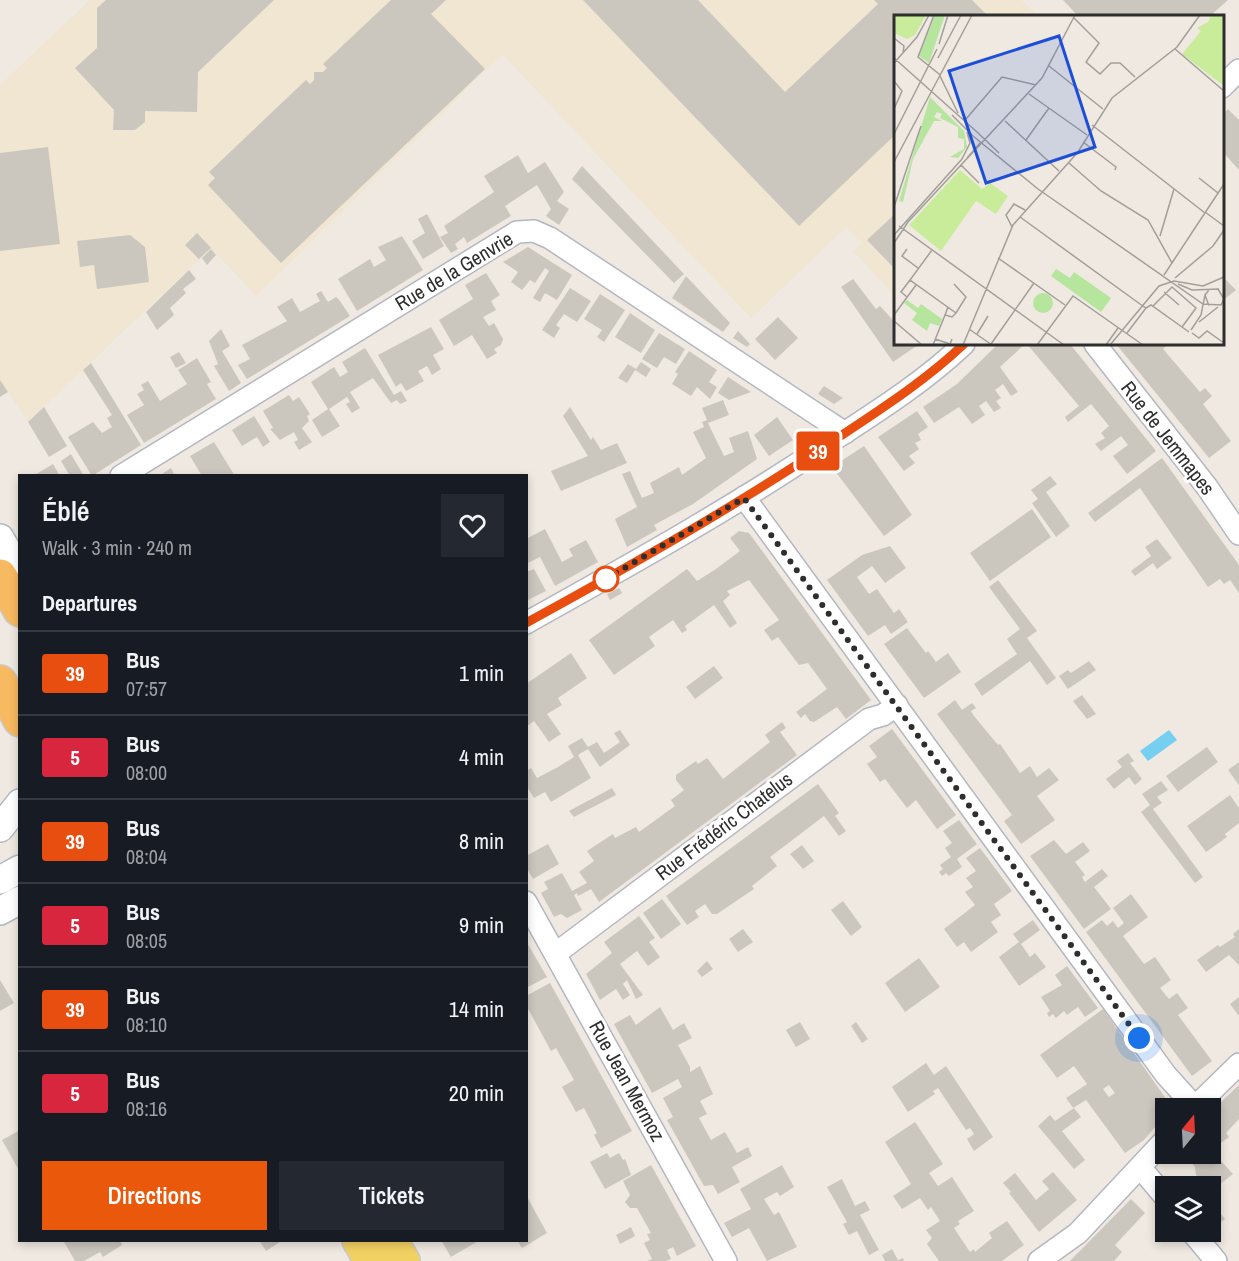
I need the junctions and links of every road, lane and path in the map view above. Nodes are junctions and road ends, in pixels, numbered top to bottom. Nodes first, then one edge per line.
1 (1239, 70) edge
2 (1224, 85) edge
3 (963, 345) edge
4 (1096, 345) edge
5 (845, 432) junction
6 (124, 474) edge
7 (744, 498) junction
8 (1239, 534) edge
9 (6, 549) edge
10 (18, 570) edge
11 (18, 601) edge
12 (528, 622) edge
13 (0, 682) edge
14 (897, 705) junction
15 (18, 716) edge
16 (18, 806) edge
17 (0, 828) edge
18 (18, 870) edge
19 (0, 880) edge
20 (18, 901) edge
21 (528, 906) edge
22 (0, 911) edge
23 (555, 954) junction
24 (1239, 1064) edge
25 (1186, 1098) edge
26 (1204, 1098) edge
27 (1155, 1151) edge
28 (1140, 1167) junction
29 (1155, 1185) edge
30 (360, 1242) edge
31 (391, 1242) edge
32 (1200, 1242) edge
33 (371, 1261) edge
34 (403, 1261) edge
35 (726, 1261) edge
36 (1040, 1261) edge
37 (1216, 1261) edge

1 - 2 street
3 - 5 street
4 - 8 street, Rue de Jemmapes
5 - 6 street, Rue de la Genvrie
5 - 7 street
7 - 12 street
7 - 14 street
9 - 10 street
9 - 11 highway
13 - 15 highway
14 - 23 street, Rue Frédéric Chatelus
14 - 25 street
16 - 17 street
18 - 19 street
20 - 22 street
21 - 23 street, Rue Jean Mermoz
23 - 35 street, Rue Jean Mermoz
24 - 26 street
27 - 28 street
28 - 29 street
28 - 36 street
30 - 33 main road
31 - 34 main road
32 - 37 street

